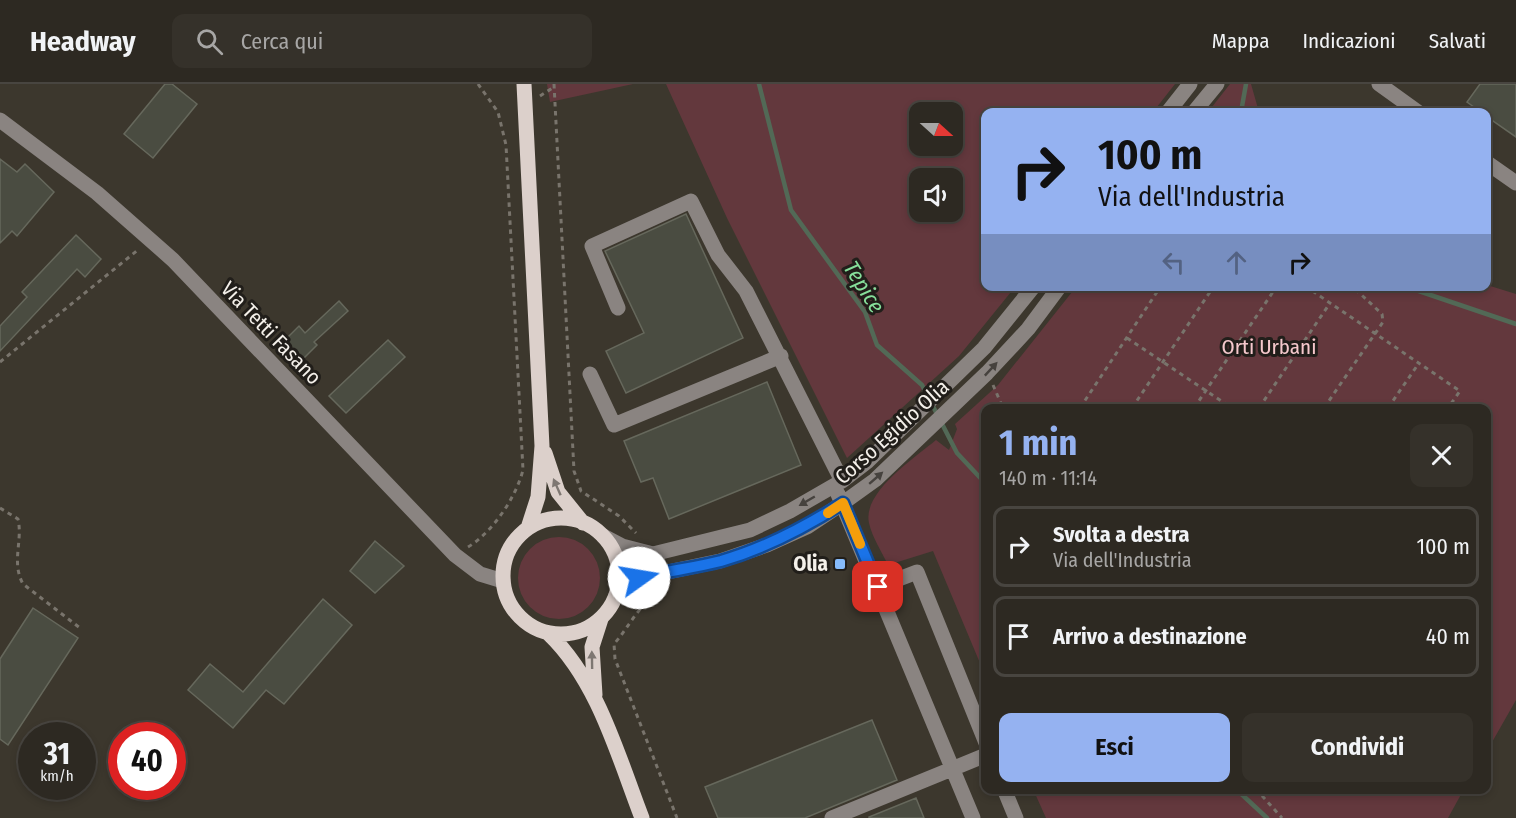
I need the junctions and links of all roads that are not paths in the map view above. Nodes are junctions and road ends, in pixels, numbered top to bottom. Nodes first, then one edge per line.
1 (524, 84) edge
2 (1190, 84) edge
3 (1217, 84) edge
4 (1379, 84) edge
5 (1171, 108) edge
6 (1197, 108) edge
7 (1412, 108) edge
8 (0, 120) edge
9 (1491, 166) edge
10 (1516, 183) edge
11 (1030, 291) edge
12 (1056, 291) edge
13 (618, 308) dead end
14 (781, 356) junction
15 (590, 374) dead end
16 (542, 446) junction
17 (838, 483) junction
18 (843, 503) junction
19 (583, 523) junction
20 (528, 528) junction
21 (603, 536) junction
22 (503, 581) junction
23 (878, 587) junction
24 (616, 595) junction
25 (601, 619) junction
26 (549, 634) junction
27 (596, 701) junction
28 (981, 730) edge
29 (981, 757) edge
30 (953, 768) junction
31 (1007, 794) edge
32 (642, 818) edge
33 (832, 818) edge
34 (973, 818) edge
35 (1016, 818) edge

1 - 16 main road
2 - 5 street
3 - 6 street
4 - 7 street
8 - 22 street, Via Tetti Fasano
9 - 10 street
11 - 17 street, Corso Egidio Olia
18 -> 12 street, Corso Egidio Olia
13 - 14 street
14 - 15 street
14 - 17 street
19 -> 16 main road
16 - 20 main road
17 - 18 street
17 -> 21 street, Corso Egidio Olia
18 - 23 street
18 - 24 street, Corso Egidio Olia
19 - 20 main road
19 - 21 main road
20 - 22 main road
21 - 24 main road
22 - 26 main road
23 - 28 street
23 - 30 street
24 - 25 main road
25 - 26 main road
27 -> 25 main road
26 - 27 main road
27 - 32 main road
29 - 30 street
30 - 33 street
30 - 34 street
31 - 35 street

